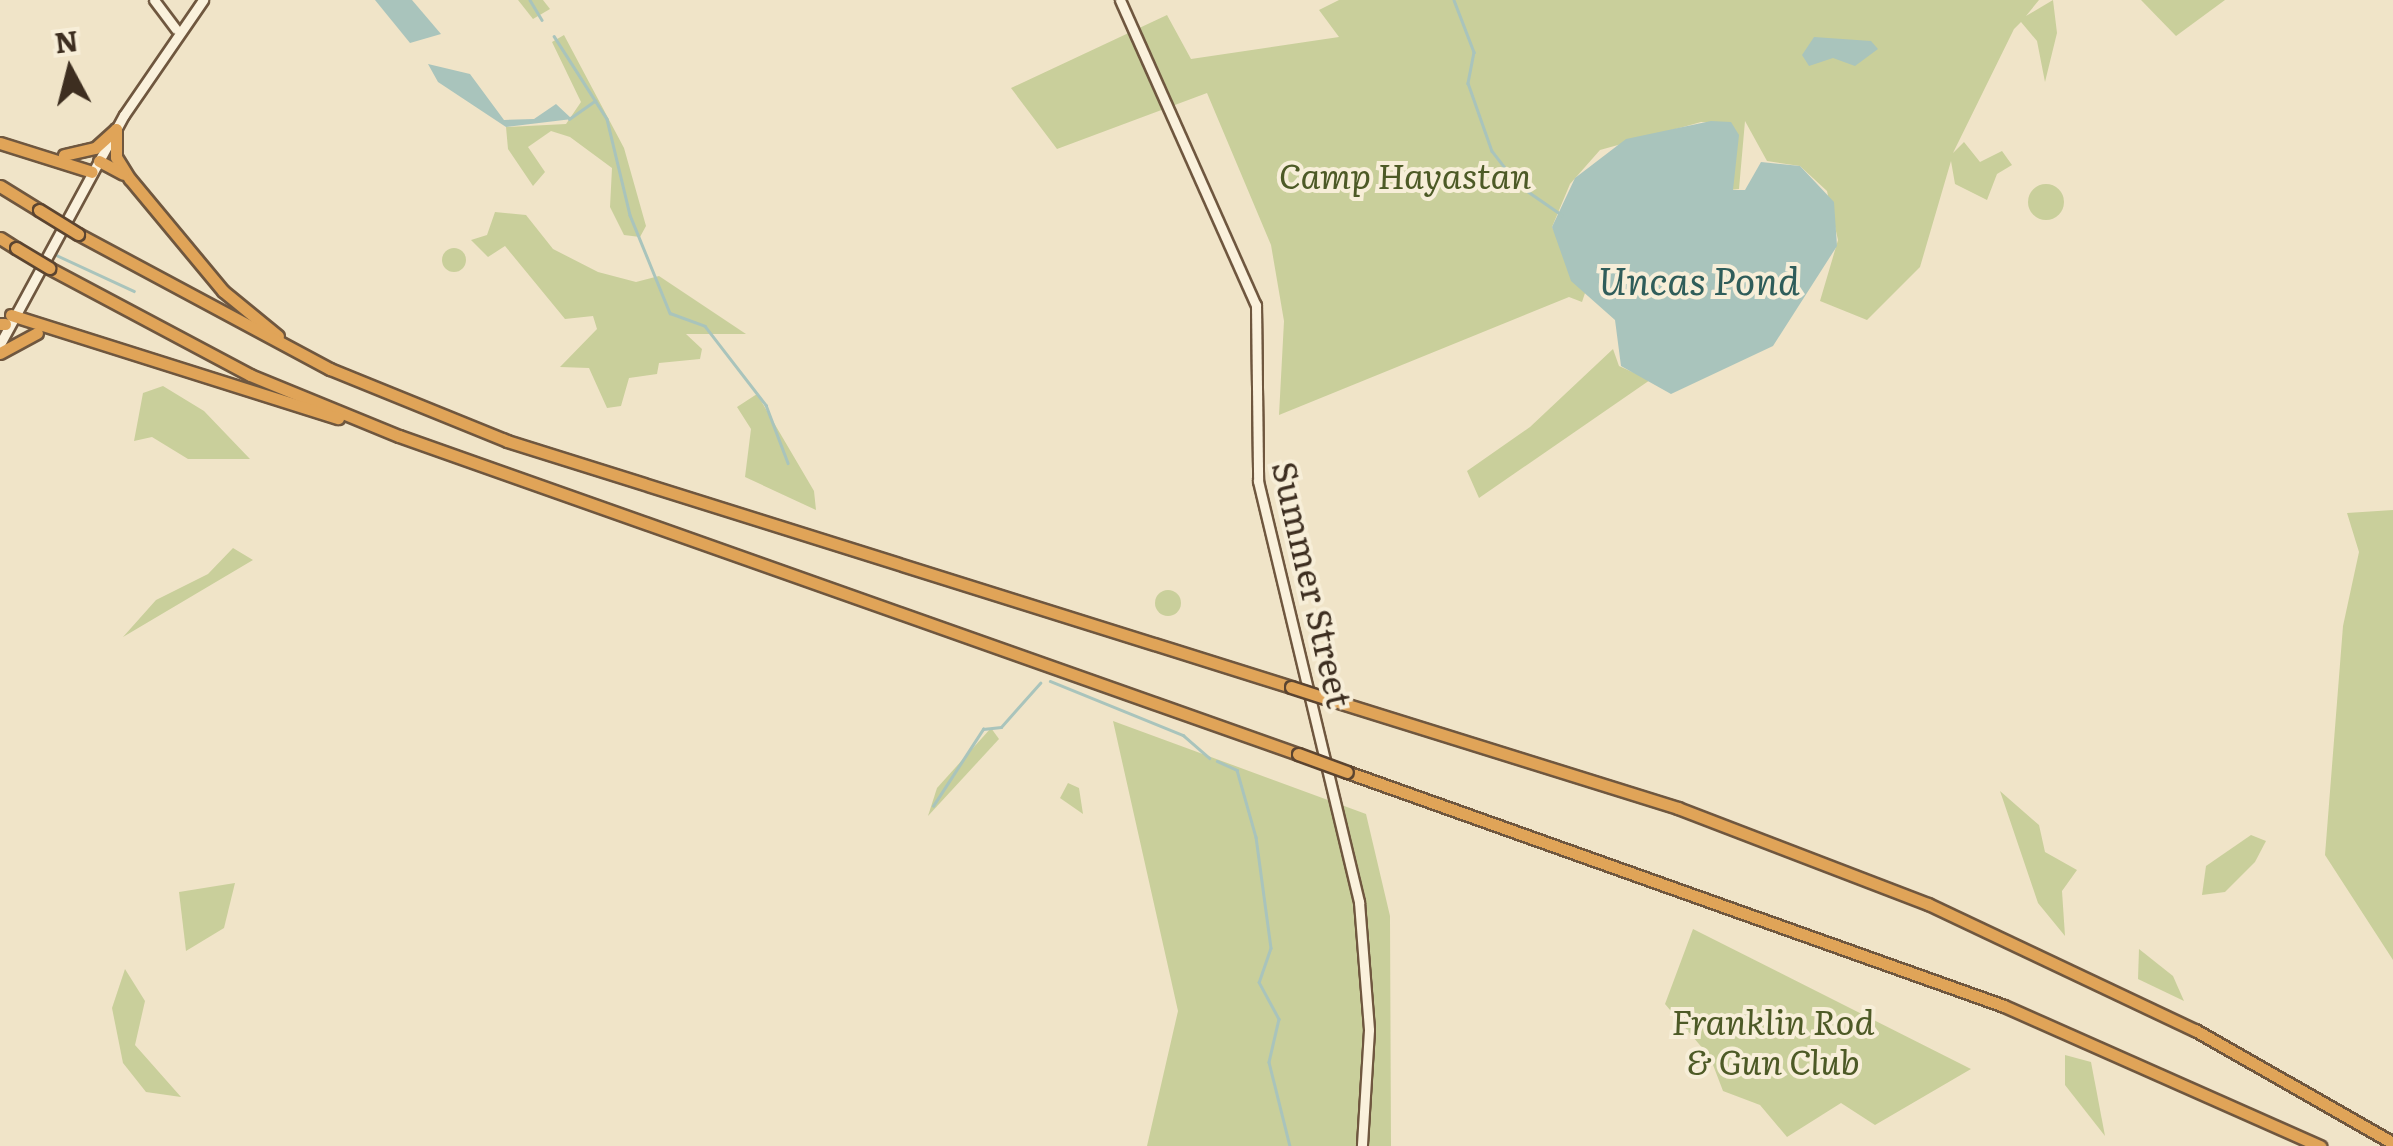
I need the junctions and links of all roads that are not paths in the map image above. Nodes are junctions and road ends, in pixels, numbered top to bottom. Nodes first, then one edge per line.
1 (154, 0) edge
2 (203, 0) edge
3 (1120, 0) edge
4 (176, 29) junction
5 (116, 129) junction
6 (0, 143) edge
7 (54, 155) junction
8 (96, 166) junction
9 (130, 179) junction
10 (0, 186) edge
11 (0, 238) edge
12 (4, 324) edge
13 (47, 332) junction
14 (0, 344) edge
15 (0, 353) edge
16 (349, 378) junction
17 (399, 436) junction
18 (2393, 1142) edge
19 (1362, 1146) edge
20 (2320, 1146) edge

1 - 4 main road
2 - 4 main road
3 - 19 main road, Summer Street
4 - 5 main road
5 - 7 highway
5 - 8 main road
5 - 9 highway
6 - 7 highway
7 - 8 highway
8 - 9 highway
8 - 12 main road
9 - 16 highway
10 - 16 highway, bridge
11 - 17 highway, bridge
12 - 13 highway
12 - 14 main road
13 - 15 highway
13 - 17 highway
16 - 18 highway, bridge
17 - 20 highway, bridge

